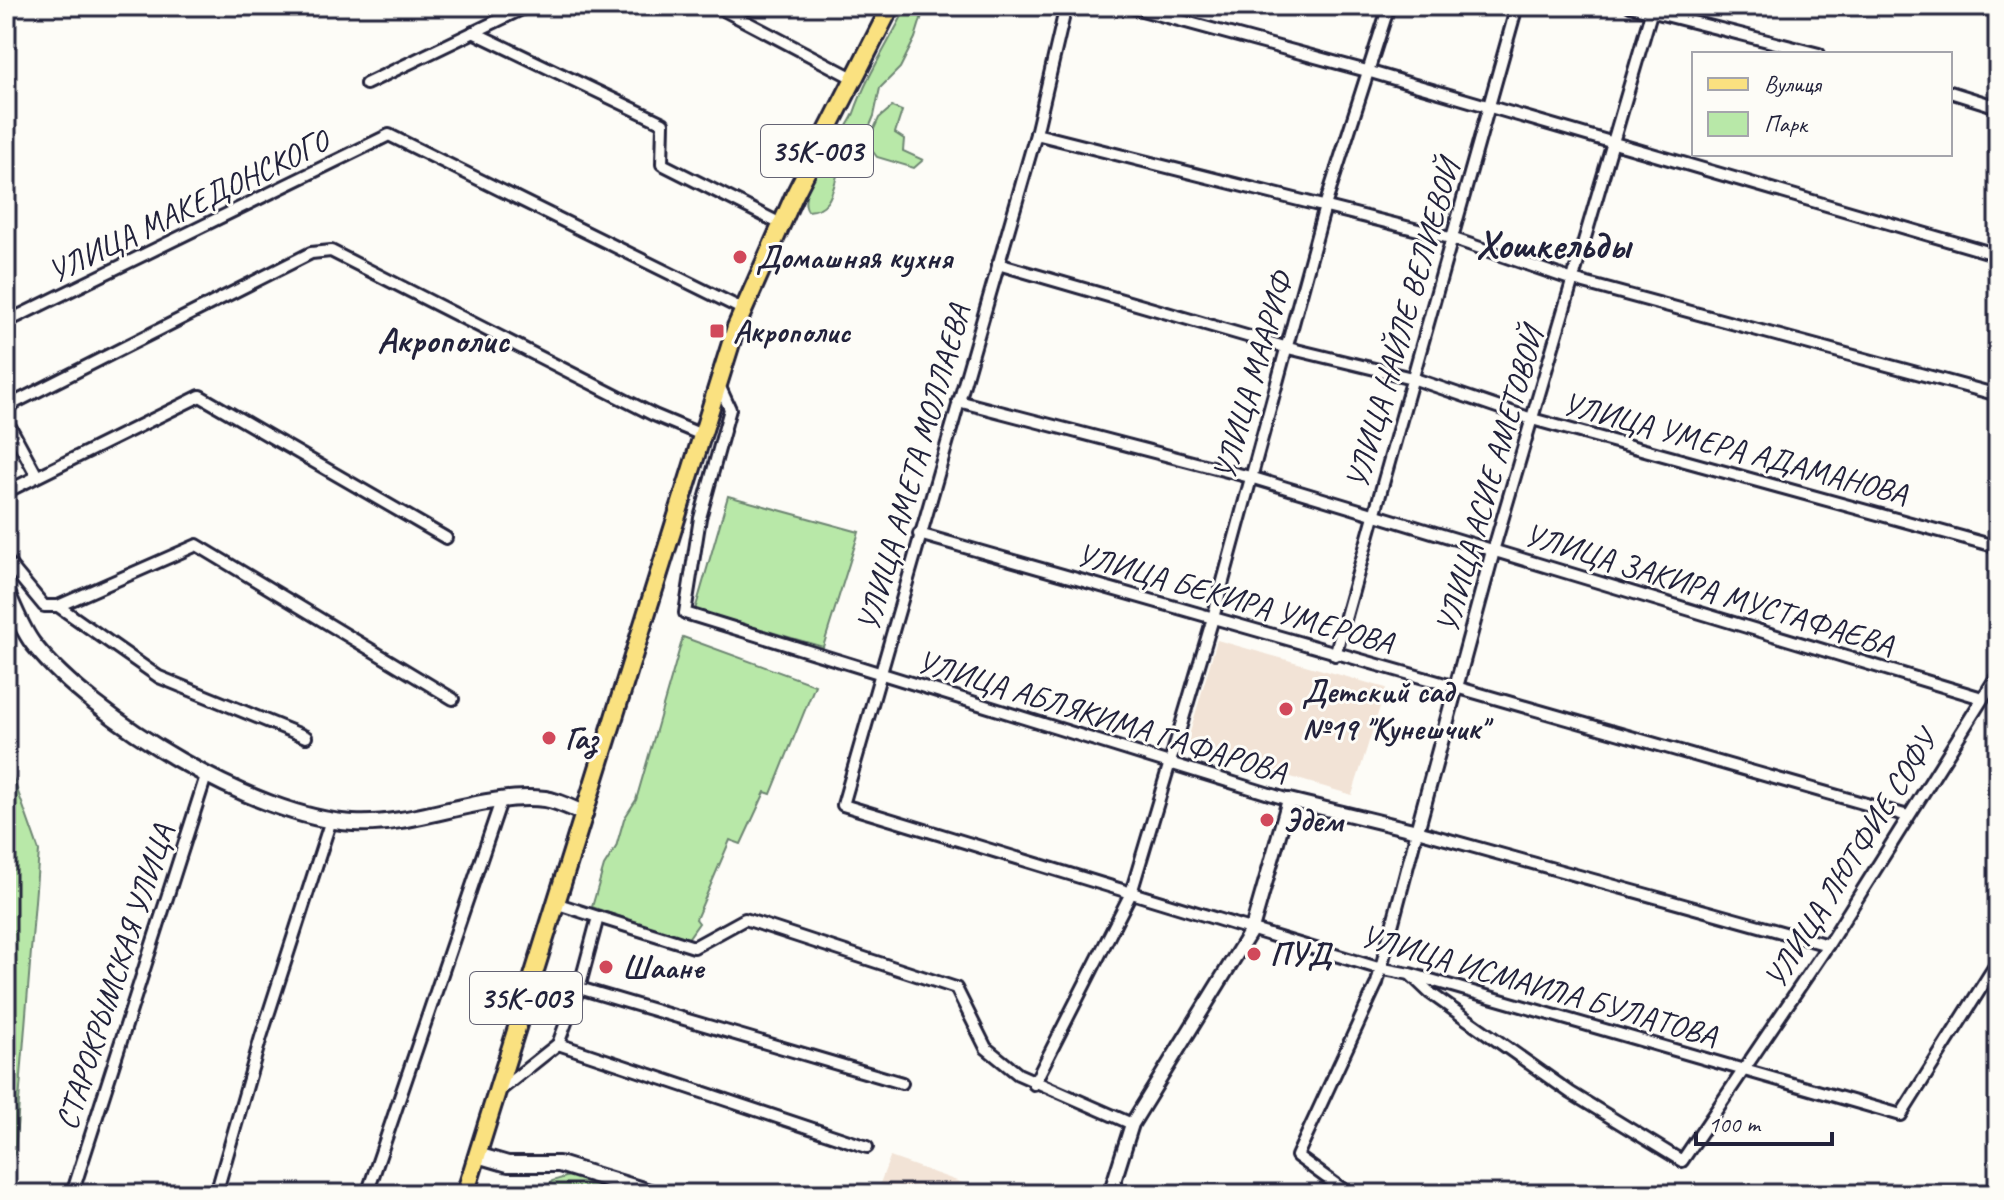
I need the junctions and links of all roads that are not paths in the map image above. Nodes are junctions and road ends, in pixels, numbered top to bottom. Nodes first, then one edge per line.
1 (528, 6) edge
2 (716, 6) edge
3 (891, 6) edge
4 (1066, 6) edge
5 (1127, 6) edge
6 (1389, 6) edge
7 (1517, 6) edge
8 (1630, 6) edge
9 (1652, 9) edge
10 (473, 32) junction
11 (1812, 52) edge
12 (1367, 71) junction
13 (853, 78) junction
14 (366, 84) dead end
15 (1952, 93) edge
16 (1488, 107) junction
17 (1998, 107) edge
18 (1036, 134) junction
19 (1613, 144) junction
20 (1325, 206) junction
21 (781, 224) junction
22 (1454, 239) junction
23 (1998, 255) edge
24 (998, 264) junction
25 (1573, 280) junction
26 (744, 310) junction
27 (6, 322) edge
28 (1288, 348) junction
29 (1412, 378) junction
30 (719, 385) junction
31 (1998, 395) edge
32 (958, 401) junction
33 (6, 407) edge
34 (6, 419) edge
35 (1532, 419) junction
36 (702, 435) junction
37 (37, 476) junction
38 (1250, 477) junction
39 (6, 492) edge
40 (1376, 515) junction
41 (919, 534) junction
42 (446, 538) dead end
43 (1998, 547) edge
44 (1493, 551) junction
45 (6, 560) edge
46 (6, 591) edge
47 (58, 606) junction
48 (1213, 618) junction
49 (1335, 655) junction
50 (1998, 674) edge
51 (881, 676) junction
52 (1458, 689) junction
53 (1982, 698) junction
54 (453, 699) dead end
55 (306, 737) dead end
56 (1172, 762) junction
57 (206, 776) junction
58 (1289, 800) junction
59 (501, 801) junction
60 (843, 805) joint
61 (585, 814) junction
62 (1908, 816) junction
63 (331, 820) junction
64 (1417, 831) junction
65 (1131, 893) junction
66 (555, 903) junction
67 (598, 917) junction
68 (1252, 929) junction
69 (1828, 945) junction
70 (1998, 961) edge
71 (1378, 968) junction
72 (1410, 974) junction
73 (579, 988) junction
74 (558, 1044) junction
75 (1746, 1070) junction
76 (902, 1083) dead end
77 (1034, 1084) junction
78 (497, 1092) junction
79 (1132, 1124) junction
80 (867, 1147) dead end
81 (477, 1155) junction
82 (636, 1191) edge
83 (72, 1194) edge
84 (216, 1194) edge
85 (367, 1194) edge
86 (465, 1194) edge
87 (656, 1194) edge
88 (1110, 1194) edge
89 (1349, 1194) edge

1 - 10 street
2 - 13 street
3 - 13 main road, 35К-003
4 - 18 street, УЛИЦА АМЕТА МОЛЛАЕВА
5 - 12 street
6 - 12 street, УЛИЦА МААРИФ
7 - 16 street, УЛИЦА НАЙЛЕ ВЕЛИЕВОЙ
8 - 9 street
9 - 11 street
9 - 19 street, УЛИЦА АСИЕ АМЕТОВОЙ
10 - 14 street
10 - 21 street
12 - 16 street
12 - 20 street, УЛИЦА МААРИФ
13 - 21 main road, 35К-003
15 - 17 street
16 - 19 street
16 - 22 street, УЛИЦА НАЙЛЕ ВЕЛИЕВОЙ
18 - 20 street
18 - 24 street, УЛИЦА АМЕТА МОЛЛАЕВА
19 - 23 street
19 - 25 street, УЛИЦА АСИЕ АМЕТОВОЙ
20 - 22 street
20 - 28 street, УЛИЦА МААРИФ
21 - 26 main road, 35К-003
22 - 25 street
22 - 29 street, УЛИЦА НАЙЛЕ ВЕЛИЕВОЙ
24 - 28 street, УЛИЦА УМЕРА АДАМАНОВА
24 - 32 street, УЛИЦА АМЕТА МОЛЛАЕВА
25 - 31 street
25 - 35 street, УЛИЦА АСИЕ АМЕТОВОЙ
26 - 27 street, УЛИЦА МАКЕДОНСКОГО
26 - 30 main road, 35К-003
28 - 29 street, УЛИЦА УМЕРА АДАМАНОВА
28 - 38 street, УЛИЦА МААРИФ
29 - 35 street, УЛИЦА УМЕРА АДАМАНОВА
29 - 40 street, УЛИЦА НАЙЛЕ ВЕЛИЕВОЙ
30 - 36 main road, 35К-003
30 - 51 street, УЛИЦА АБЛЯКИМА ГАФАРОВА
32 - 38 street, УЛИЦА ЗАКИРА МУСТАФАЕВА
32 - 41 street, УЛИЦА АМЕТА МОЛЛАЕВА
33 - 36 street
34 - 37 street
35 - 43 street, УЛИЦА УМЕРА АДАМАНОВА
35 - 44 street, УЛИЦА АСИЕ АМЕТОВОЙ
36 - 61 main road, 35К-003
37 - 39 street
37 - 42 street
38 - 40 street, УЛИЦА ЗАКИРА МУСТАФАЕВА
38 - 48 street, УЛИЦА МААРИФ
40 - 44 street, УЛИЦА ЗАКИРА МУСТАФАЕВА
40 - 49 street, УЛИЦА НАЙЛЕ ВЕЛИЕВОЙ
41 - 48 street, УЛИЦА БЕКИРА УМЕРОВА
41 - 51 street, УЛИЦА АМЕТА МОЛЛАЕВА
44 - 52 street, УЛИЦА АСИЕ АМЕТОВОЙ
44 - 53 street, УЛИЦА ЗАКИРА МУСТАФАЕВА
45 - 47 street
46 - 57 main road
47 - 54 street
47 - 55 street
48 - 49 street, УЛИЦА БЕКИРА УМЕРОВА
48 - 56 street, УЛИЦА МААРИФ
49 - 52 street, УЛИЦА БЕКИРА УМЕРОВА
50 - 53 street, УЛИЦА ЛЮТФИЕ СОФУ
51 - 56 street, УЛИЦА АБЛЯКИМА ГАФАРОВА
51 - 60 street, УЛИЦА АМЕТА МОЛЛАЕВА
52 - 62 street, УЛИЦА БЕКИРА УМЕРОВА
52 - 64 street, УЛИЦА АСИЕ АМЕТОВОЙ
53 - 62 street, УЛИЦА ЛЮТФИЕ СОФУ
56 - 58 street, УЛИЦА АБЛЯКИМА ГАФАРОВА
56 - 65 street, УЛИЦА МААРИФ
57 - 63 main road
57 - 83 street, СТАРОКРЫМСКАЯ УЛИЦА
58 - 64 street, УЛИЦА АБЛЯКИМА ГАФАРОВА
58 - 68 street
59 - 61 main road
59 - 63 main road
59 - 85 street
60 - 65 street, УЛИЦА ИСМАИЛА БУЛАТОВА
61 - 66 main road, 35К-003
62 - 69 street, УЛИЦА ЛЮТФИЕ СОФУ
63 - 84 street
64 - 69 street, УЛИЦА АБЛЯКИМА ГАФАРОВА
64 - 71 street, УЛИЦА АСИЕ АМЕТОВОЙ
65 - 68 street, УЛИЦА ИСМАИЛА БУЛАТОВА
65 - 77 street, УЛИЦА МААРИФ
66 - 67 street
66 - 78 main road, 35К-003
67 - 73 street
67 - 77 street
68 - 71 street, УЛИЦА ИСМАИЛА БУЛАТОВА
68 - 79 street
69 - 75 street, УЛИЦА ЛЮТФИЕ СОФУ
70 - 75 street, УЛИЦА ИСМАИЛА БУЛАТОВА
71 - 72 street, УЛИЦА ИСМАИЛА БУЛАТОВА
71 - 89 street, УЛИЦА АСИЕ АМЕТОВОЙ
72 - 75 street, УЛИЦА ИСМАИЛА БУЛАТОВА
72 - 75 street, УЛИЦА ЛЮТФИЕ СОФУ
73 - 74 street
73 - 76 street
74 - 78 street
74 - 80 street
77 - 79 street
78 - 81 main road, 35К-003
79 - 88 street
81 - 82 main road
81 - 86 main road, 35К-003
82 - 87 main road

